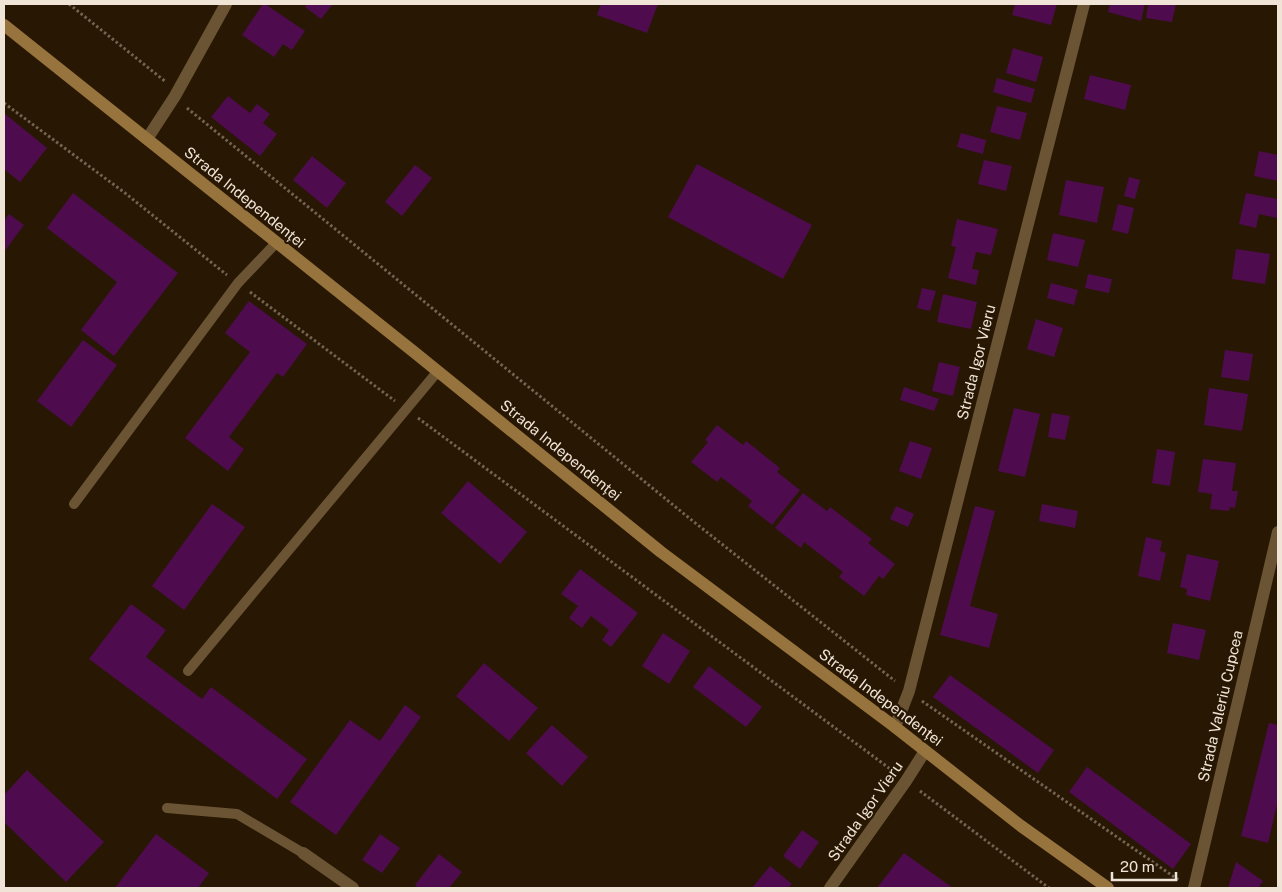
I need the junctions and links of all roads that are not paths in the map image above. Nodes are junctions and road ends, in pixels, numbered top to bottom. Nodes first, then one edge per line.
1 (226, 4) edge
2 (1084, 4) edge
3 (4, 25) edge
4 (147, 139) junction
5 (277, 242) junction
6 (438, 371) junction
7 (74, 504) dead end
8 (1278, 532) edge
9 (188, 671) dead end
10 (896, 727) junction
11 (925, 751) junction
12 (167, 808) dead end
13 (303, 853) joint
14 (353, 888) edge
15 (830, 888) edge
16 (1108, 888) edge
17 (1194, 888) edge

1 - 4 street
2 - 10 street, Strada Igor Vieru
3 - 4 main road, Strada Independenței
4 - 5 main road, Strada Independenței
5 - 6 main road, Strada Independenței
5 - 7 lane
6 - 9 lane
6 - 10 main road, Strada Independenței
8 - 17 street, Strada Valeriu Cupcea
10 - 11 main road, Strada Independenței
11 - 15 street, Strada Igor Vieru
11 - 16 main road, Strada Independenței
12 - 13 lane
13 - 14 street

